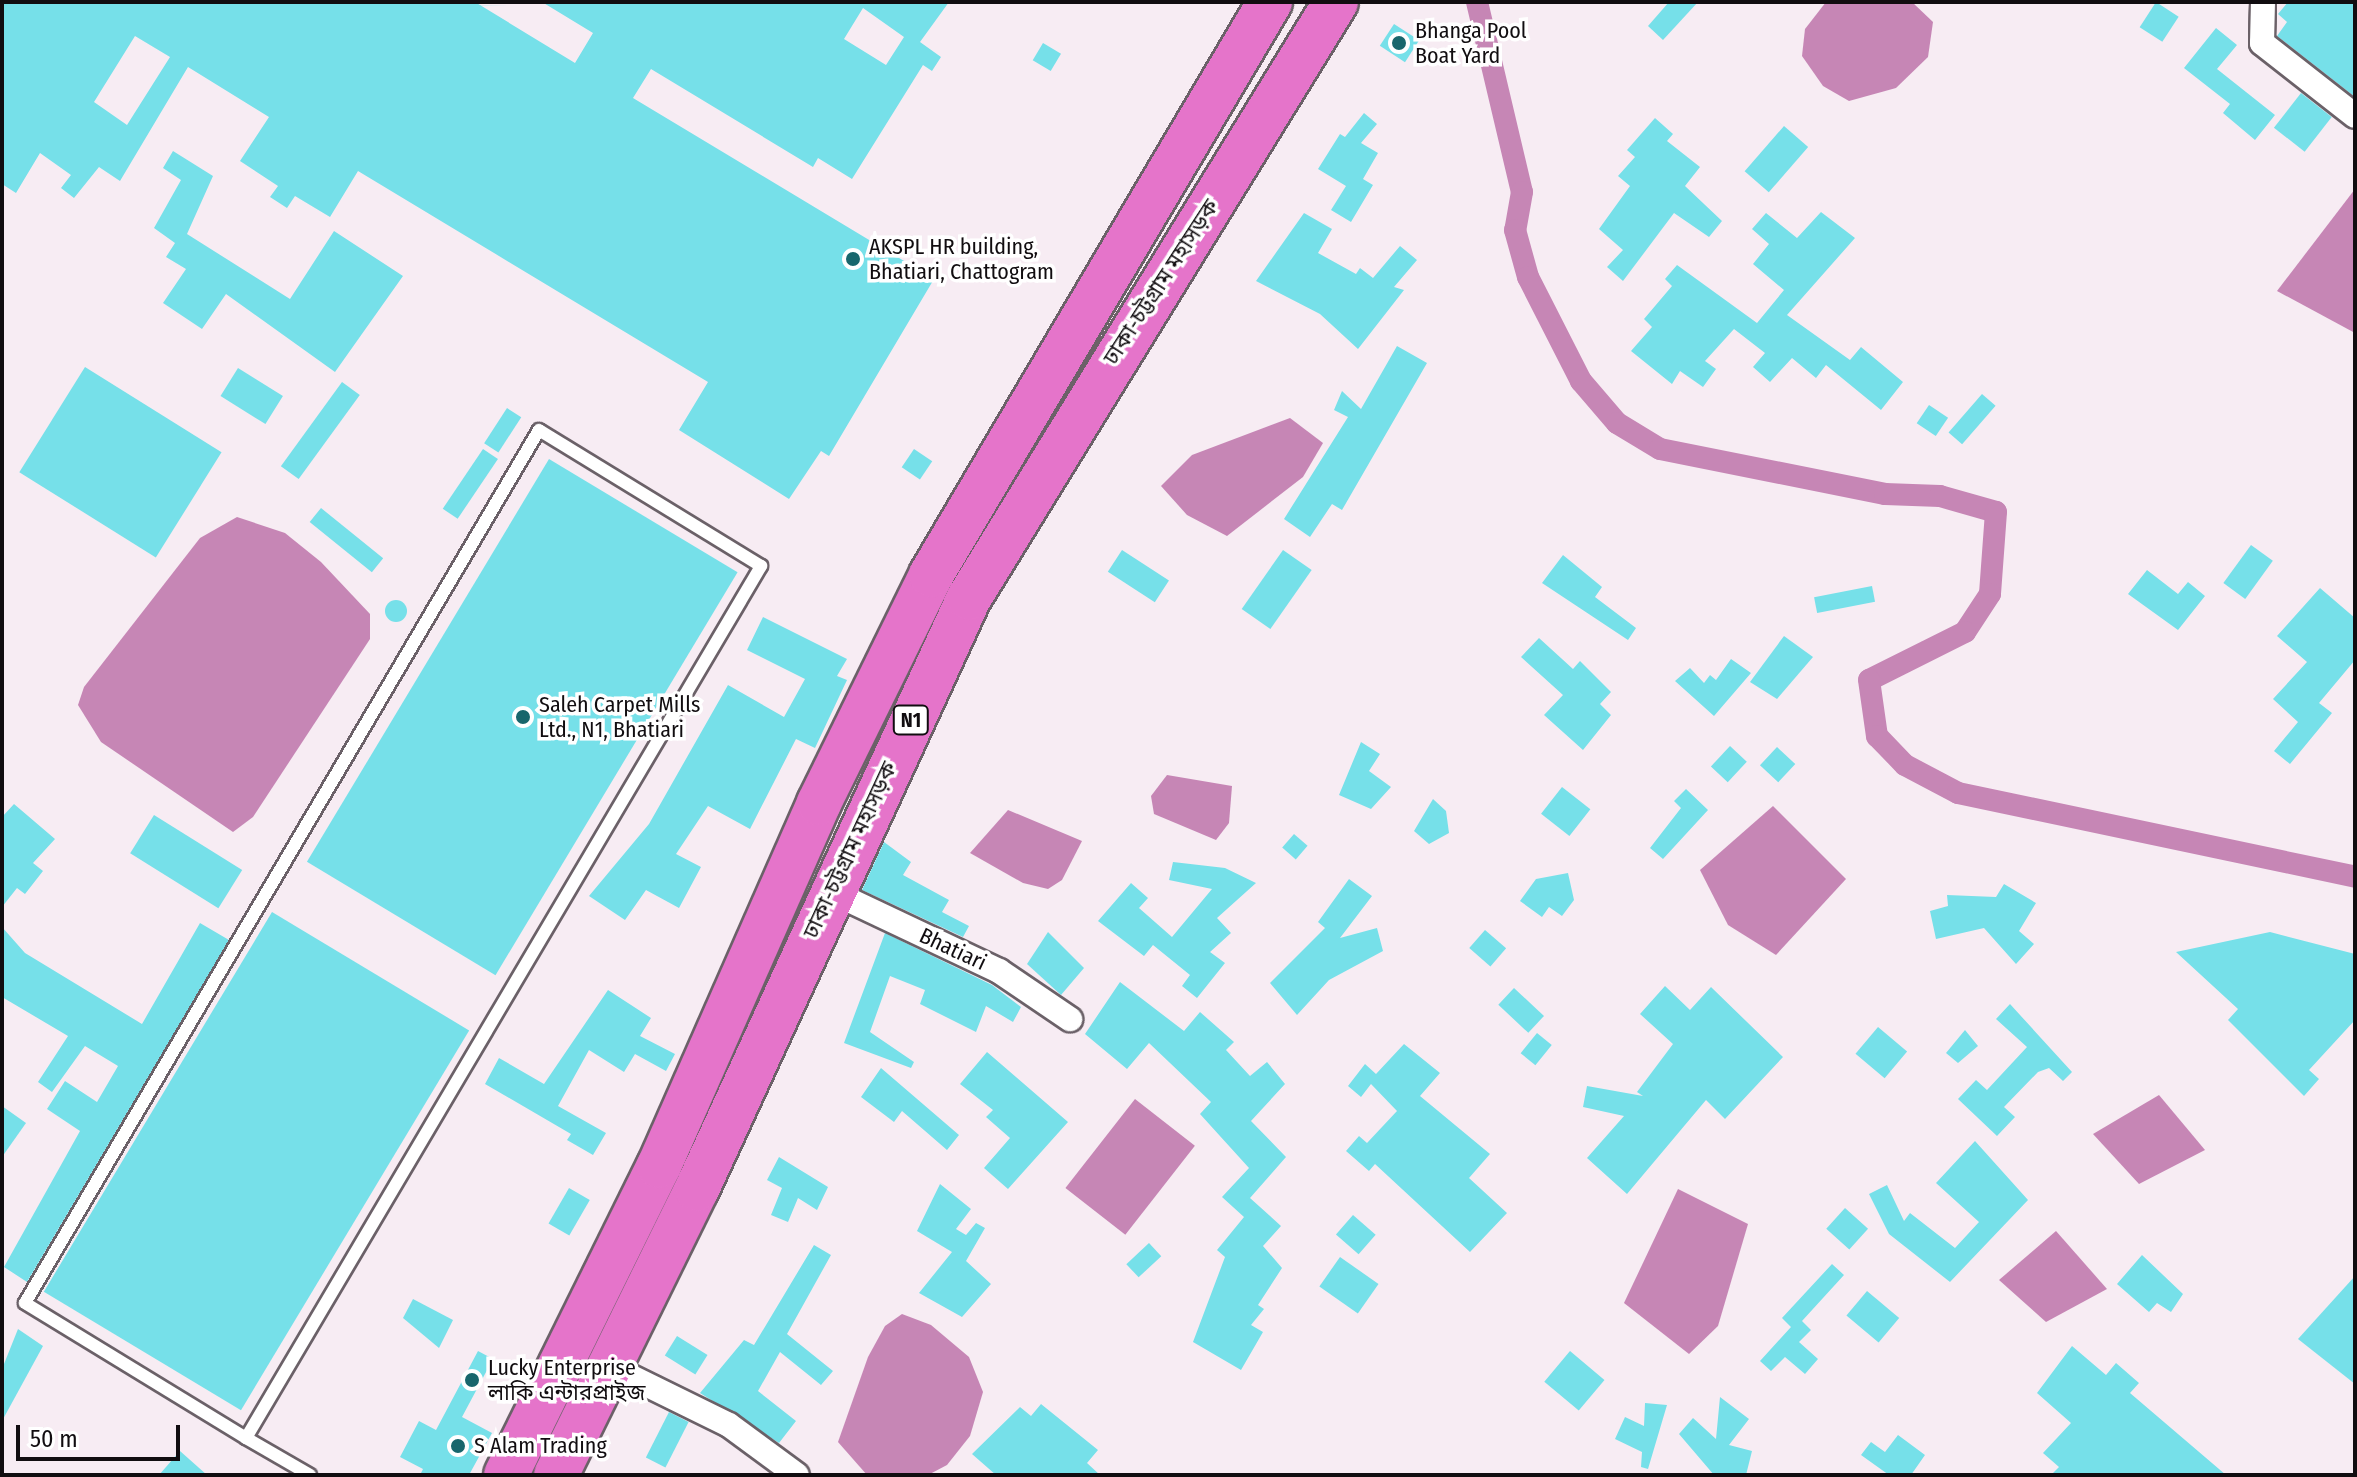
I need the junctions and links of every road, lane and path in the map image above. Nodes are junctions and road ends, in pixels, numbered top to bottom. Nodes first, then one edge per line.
1 (1270, 2) edge
2 (1336, 2) edge
3 (2263, 2) edge
4 (2355, 116) edge
5 (830, 891) junction
6 (1070, 1019) dead end
7 (611, 1367) junction
8 (246, 1438) junction
9 (310, 1475) edge
10 (506, 1475) edge
11 (556, 1475) edge
12 (797, 1475) edge

1 - 10 highway, ঢাকা-চট্টগ্রাম মহাসড়ক / N1
2 - 5 highway, ঢাকা-চট্টগ্রাম মহাসড়ক / N1
3 - 4 street
5 - 6 street, Bhatiari
5 - 7 highway, ঢাকা-চট্টগ্রাম মহাসড়ক / N1
7 - 11 highway, ঢাকা-চট্টগ্রাম মহাসড়ক / N1
7 - 12 street
8 - 8 lane
8 - 9 lane

